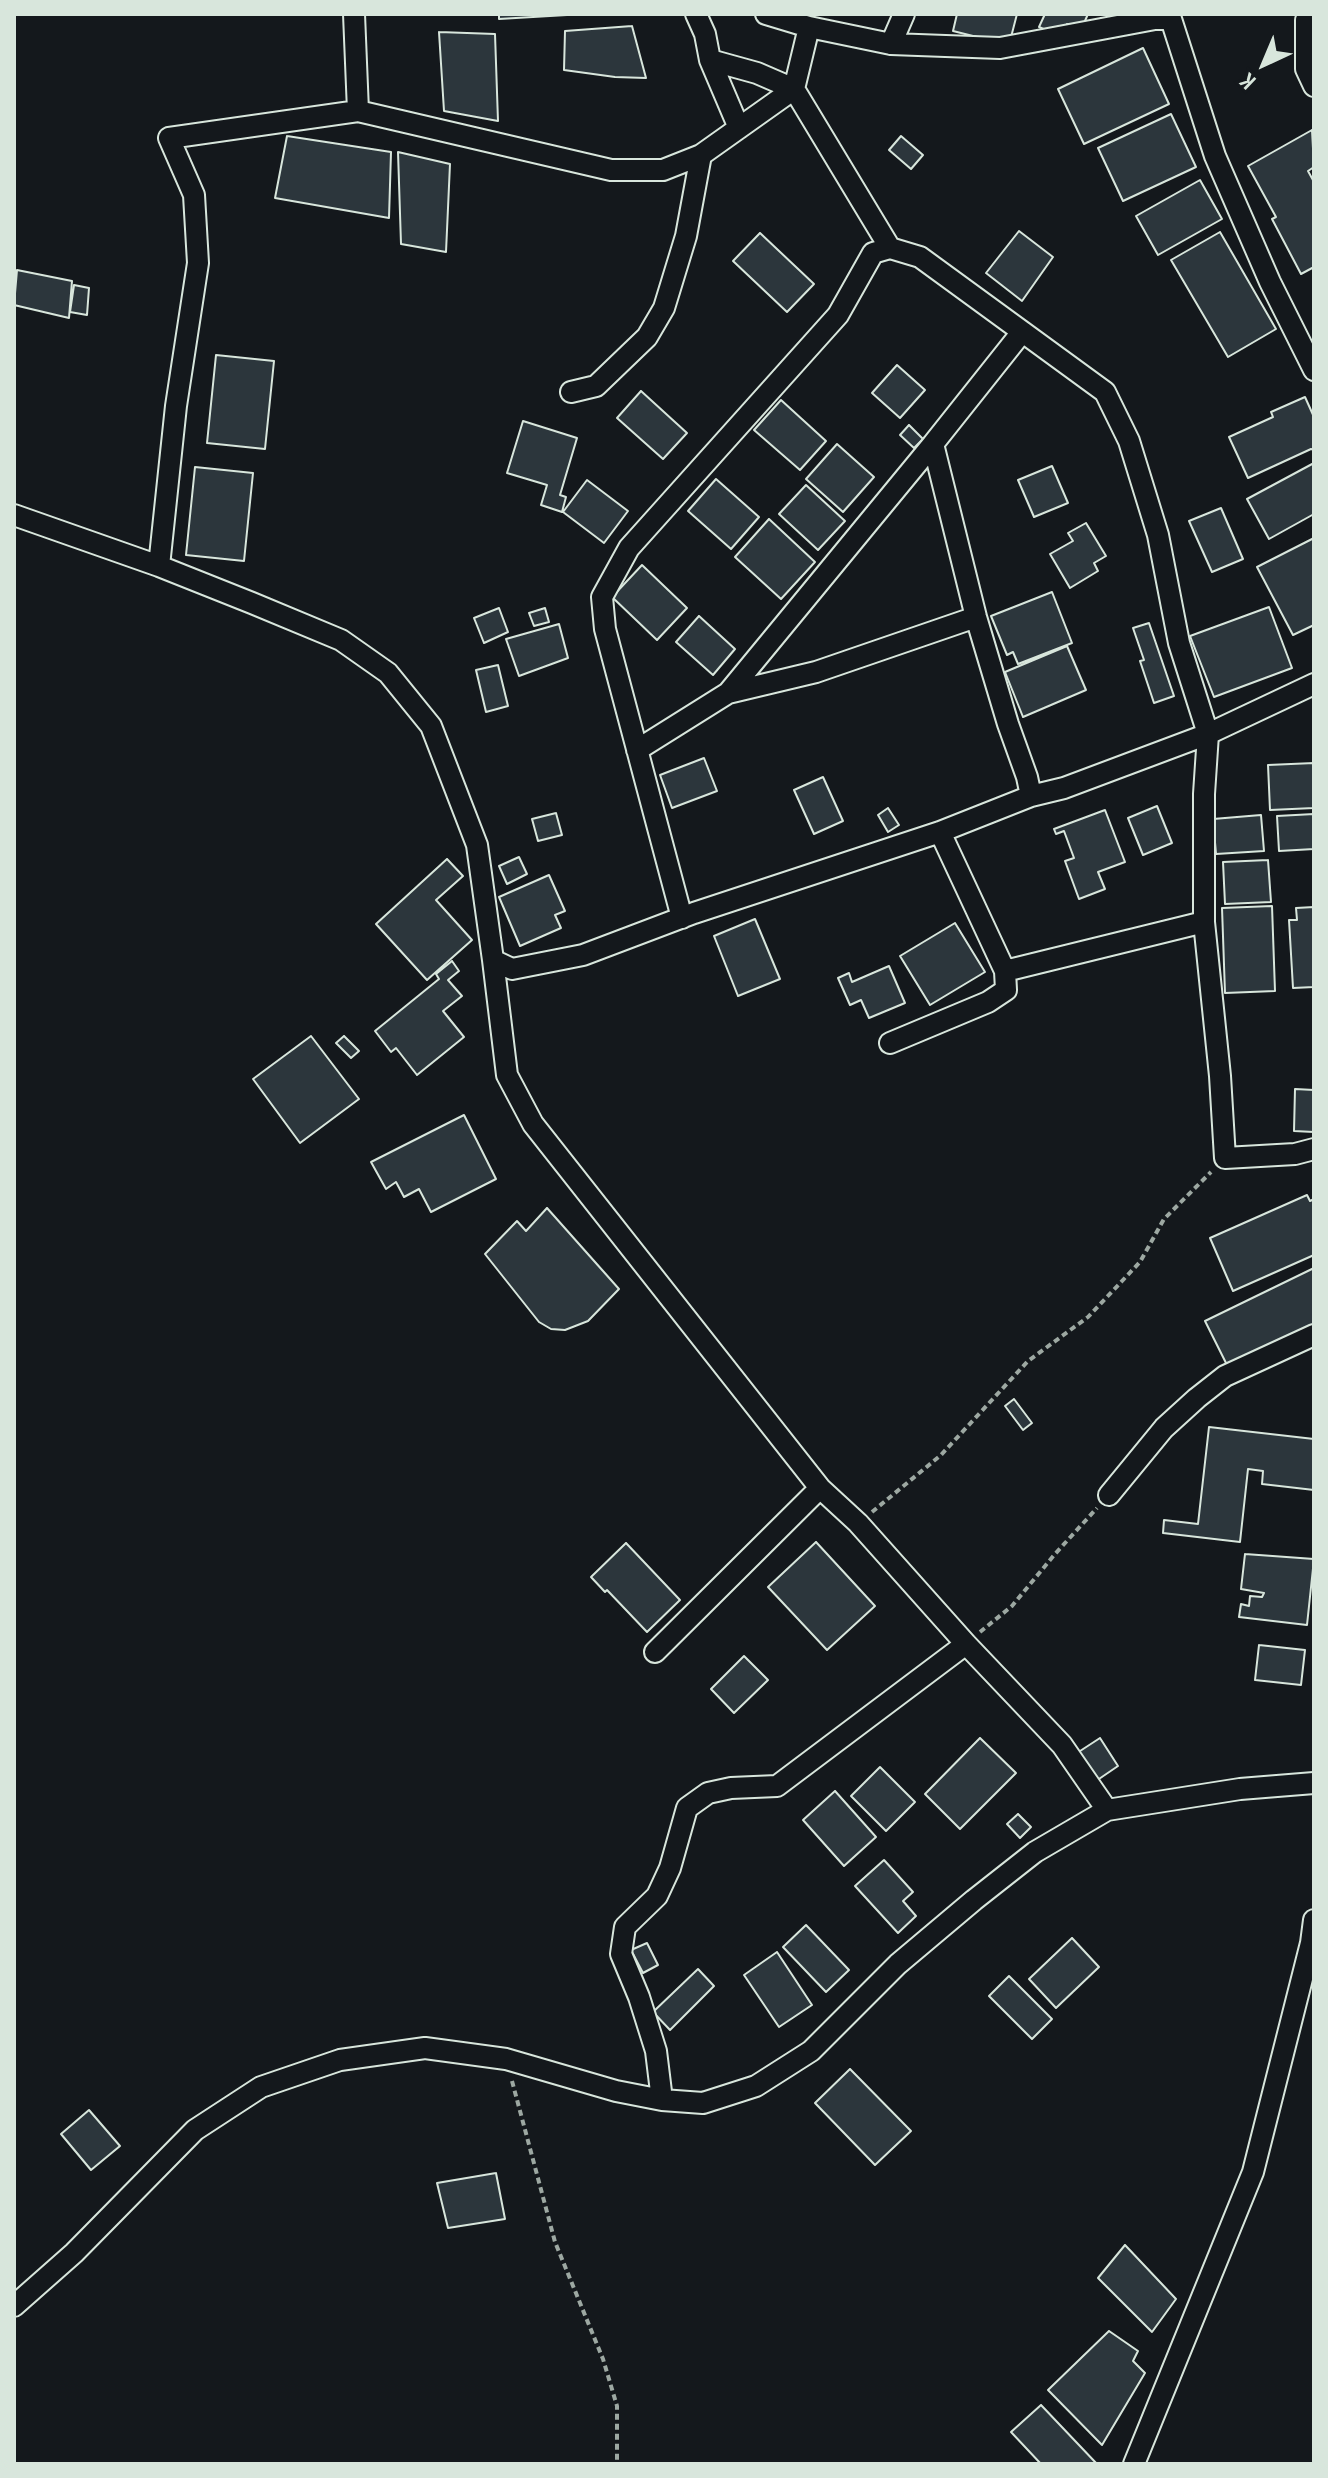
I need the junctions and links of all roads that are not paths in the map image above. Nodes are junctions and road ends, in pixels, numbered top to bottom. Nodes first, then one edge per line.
1 (354, 14) edge
2 (696, 14) edge
3 (766, 14) edge
4 (904, 14) edge
5 (1309, 14) edge
6 (1172, 16) edge
7 (809, 27) junction
8 (891, 44) junction
9 (710, 60) junction
10 (1314, 86) edge
11 (794, 89) junction
12 (358, 111) junction
13 (739, 128) junction
14 (701, 155) junction
15 (890, 248) junction
16 (1022, 332) junction
17 (1314, 370) edge
18 (571, 392) dead end
19 (933, 444) junction
20 (14, 515) edge
21 (159, 566) junction
22 (976, 617) junction
23 (1314, 684) edge
24 (728, 693) junction
25 (1208, 734) junction
26 (637, 750) junction
27 (1031, 796) junction
28 (940, 832) junction
29 (682, 918) junction
30 (1204, 922) junction
31 (493, 960) junction
32 (1005, 971) junction
33 (890, 1043) dead end
34 (1314, 1149) edge
35 (1314, 1335) edge
36 (820, 1488) junction
37 (1109, 1495) road end
38 (966, 1644) junction
39 (655, 1652) dead end
40 (1314, 1783) edge
41 (1107, 1810) junction
42 (1314, 1920) edge
43 (662, 2100) junction
44 (14, 2306) edge
45 (1134, 2464) edge

1 - 12 street
2 - 9 street
3 - 7 street
4 - 8 street
5 - 10 street
6 - 8 street
6 - 17 street
7 - 8 street
7 - 11 street
9 - 11 street
9 - 13 street
11 - 13 street
11 - 15 street
12 - 14 street
12 - 21 street
13 - 14 street
14 - 18 street
15 - 16 street
15 - 26 street
16 - 19 street
16 - 25 street
19 - 22 street
19 - 24 street
20 - 21 street
21 - 31 street
22 - 24 street
22 - 27 street
23 - 25 street
24 - 26 street
25 - 27 street
25 - 30 street
26 - 29 street
27 - 28 street
28 - 29 street
28 - 32 street
29 - 31 street
30 - 32 street
30 - 34 street
31 - 36 street
32 - 33 street
35 - 37 street
36 - 38 street
36 - 39 street
38 - 41 street
38 - 43 street
40 - 41 street
41 - 43 street
42 - 45 street
43 - 44 street

